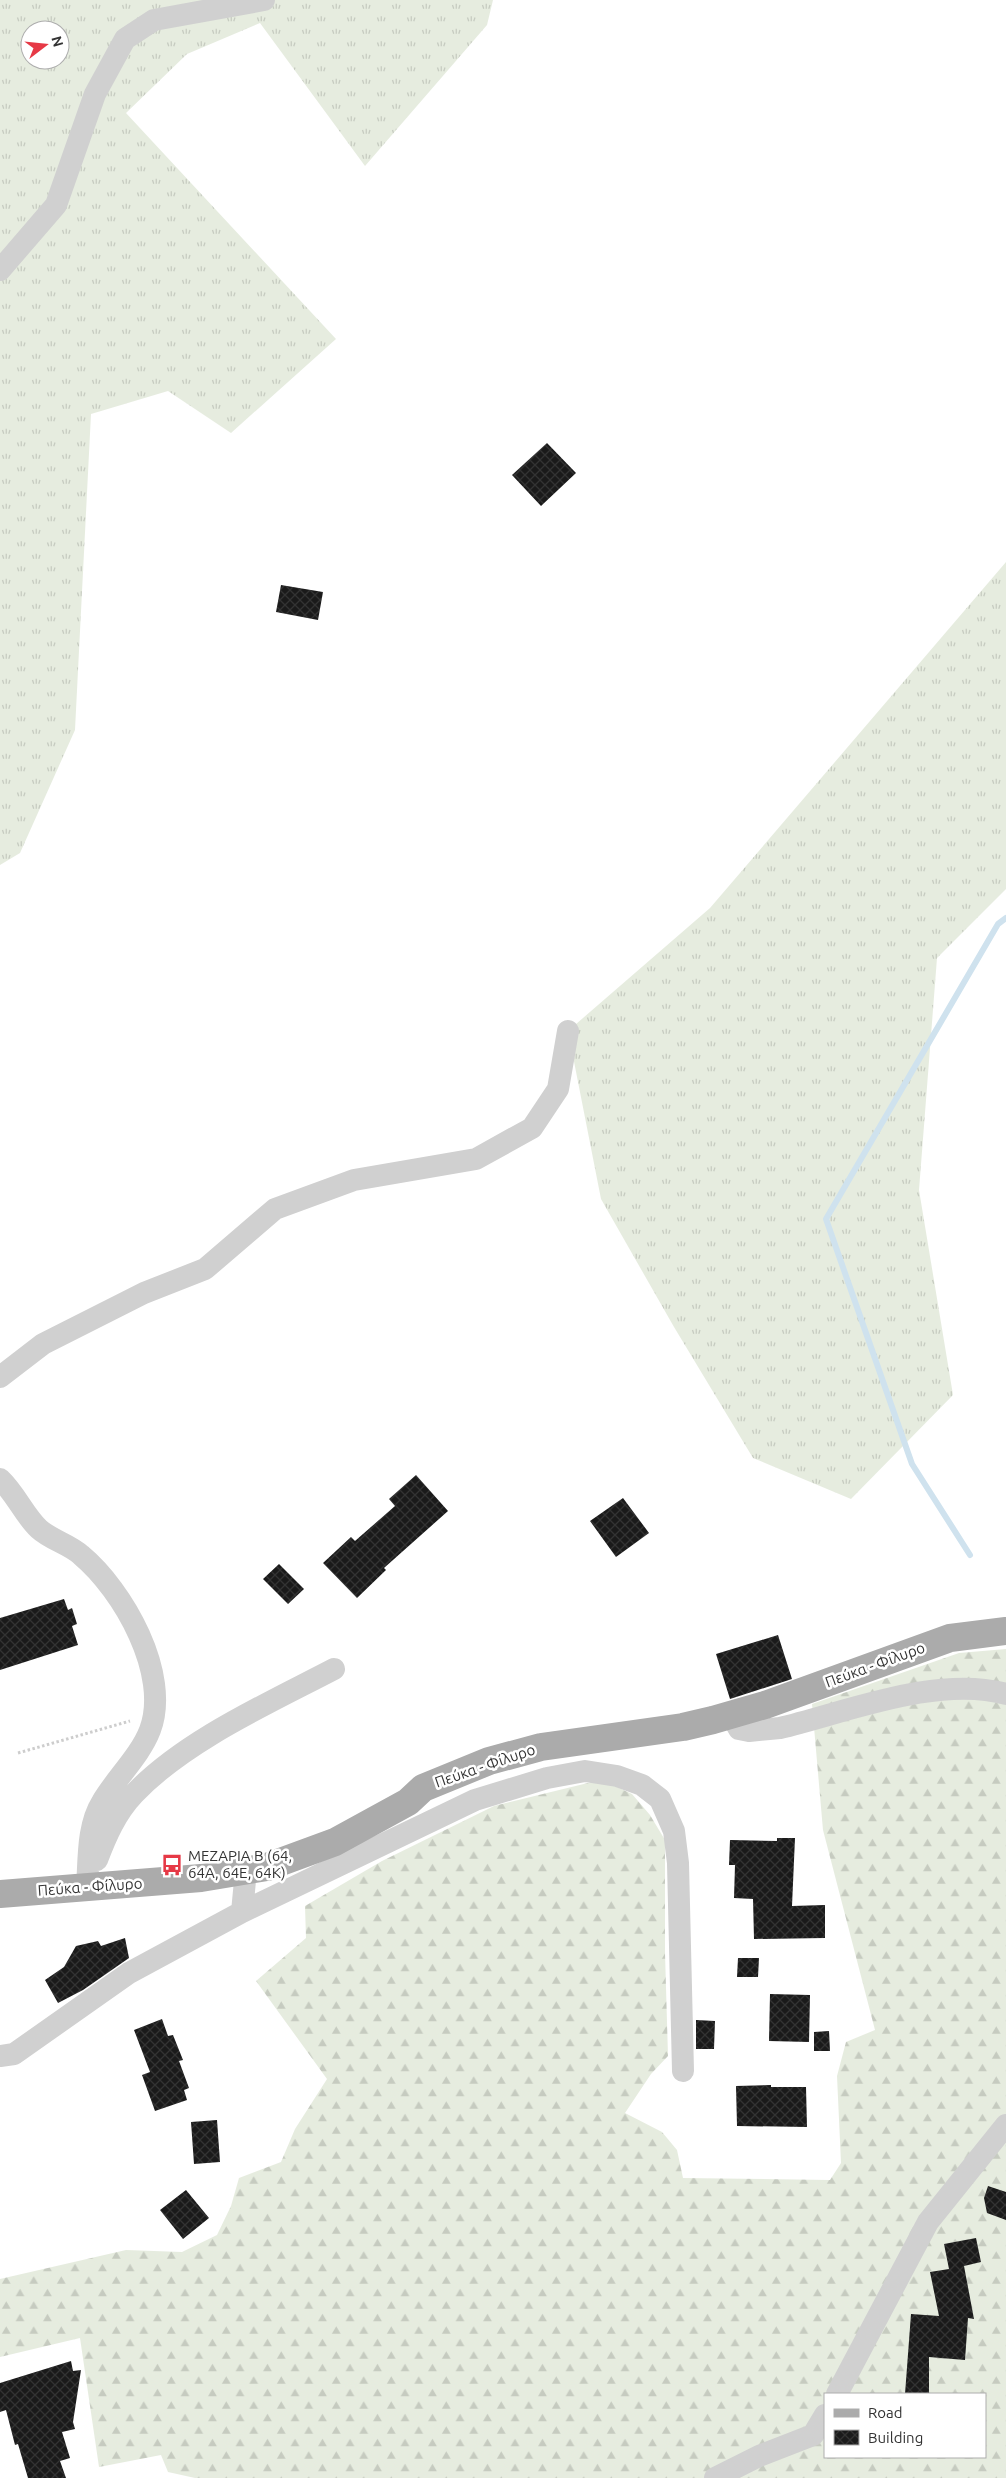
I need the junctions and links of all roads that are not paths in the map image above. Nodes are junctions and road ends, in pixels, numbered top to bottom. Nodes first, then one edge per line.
1 (264, 0) edge
2 (0, 270) edge
3 (568, 1031) dead end
4 (0, 1377) edge
5 (0, 1479) edge
6 (1006, 1631) edge
7 (334, 1669) dead end
8 (1006, 1694) edge
9 (731, 1715) junction
10 (246, 1870) junction
11 (87, 1887) junction
12 (0, 1894) edge
13 (242, 1912) junction
14 (0, 2056) edge
15 (683, 2071) dead end
16 (1006, 2125) edge
17 (838, 2393) edge
18 (824, 2418) edge
19 (819, 2435) edge
20 (715, 2478) edge

1 - 2 street
3 - 4 street
5 - 11 street
6 - 9 main road, Πεύκα - Φίλυρο
7 - 11 street
8 - 9 street
9 - 10 main road, Πεύκα - Φίλυρο
10 - 11 main road, Πεύκα - Φίλυρο
10 - 13 street
11 - 12 main road, Πεύκα - Φίλυρο
13 - 14 street
13 - 15 street
16 - 17 street
18 - 19 street
19 - 20 street

